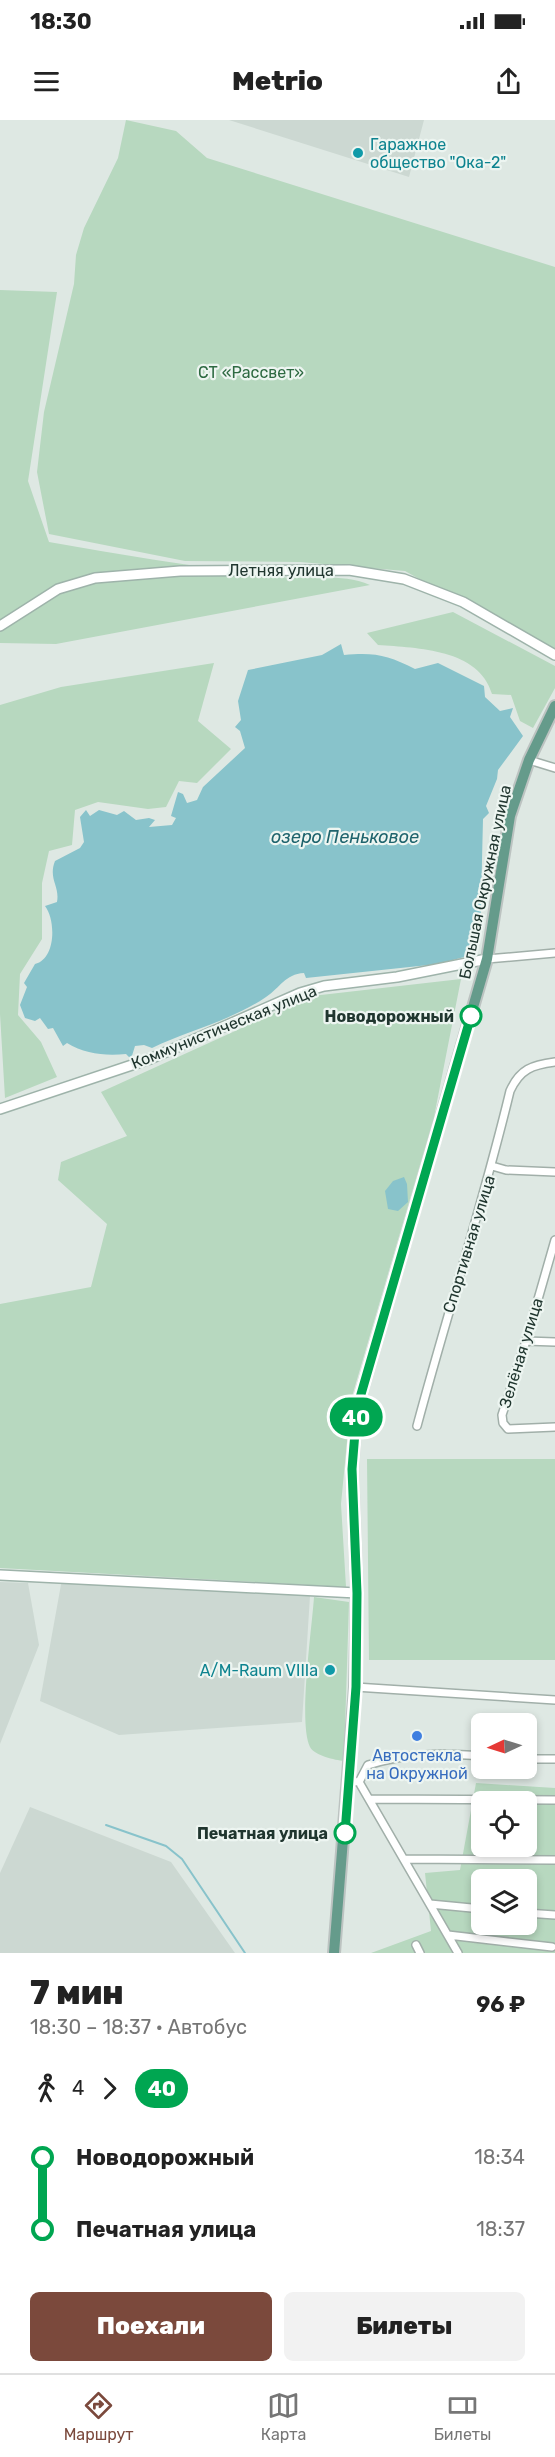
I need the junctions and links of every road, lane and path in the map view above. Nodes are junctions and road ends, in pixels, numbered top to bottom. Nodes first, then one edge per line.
1 (0, 626) edge
2 (555, 654) edge
3 (555, 706) edge
4 (528, 760) junction
5 (555, 768) edge
6 (555, 953) edge
7 (487, 959) junction
8 (555, 1062) edge
9 (0, 1109) edge
10 (492, 1166) junction
11 (555, 1172) edge
12 (555, 1240) edge
13 (552, 1261) edge
14 (526, 1341) junction
15 (555, 1342) edge
16 (417, 1426) dead end
17 (555, 1427) edge
18 (0, 1575) edge
19 (357, 1593) junction
20 (356, 1687) junction
21 (555, 1700) edge
22 (471, 1756) edge
23 (537, 1759) edge
24 (555, 1759) edge
25 (355, 1782) junction
26 (370, 1799) junction
27 (555, 1800) edge
28 (404, 1859) junction
29 (555, 1860) edge
30 (430, 1904) junction
31 (471, 1908) edge
32 (537, 1914) edge
33 (555, 1915) edge
34 (447, 1935) junction
35 (552, 1947) dead end
36 (334, 1953) edge
37 (458, 1953) edge

1 - 2 street, Летняя улица
3 - 4 main road, Большая Окружная улица
4 - 5 street
4 - 7 main road, Большая Окружная улица
6 - 7 street
7 - 9 street, Коммунистическая улица
7 - 19 main road, Большая Окружная улица
8 - 10 street, Спортивная улица
10 - 11 street
10 - 16 street, Спортивная улица
12 - 13 street, Зелёная улица
13 - 14 street, Зелёная улица
14 - 15 street
14 - 17 street, Зелёная улица
18 - 19 street
19 - 20 main road, Большая Окружная улица
20 - 21 street
20 - 25 main road, Большая Окружная улица
22 - 25 street
23 - 24 street
25 - 26 street
25 - 36 main road, Большая Окружная улица
26 - 27 street
26 - 28 street
28 - 29 street
28 - 30 street
30 - 31 street
30 - 34 street
32 - 33 street
34 - 35 street
34 - 37 street

